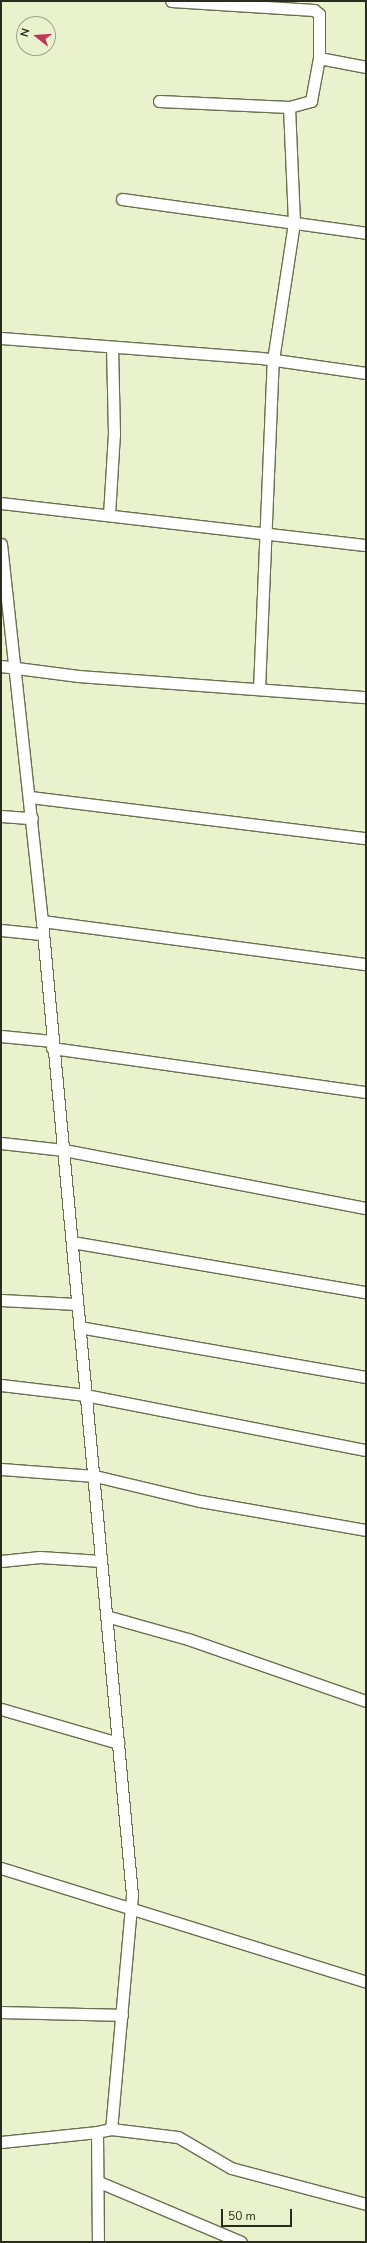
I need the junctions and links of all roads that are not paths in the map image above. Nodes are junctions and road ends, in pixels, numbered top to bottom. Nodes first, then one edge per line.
1 (171, 1) edge
2 (319, 58) junction
3 (366, 67) edge
4 (159, 101) dead end
5 (289, 107) junction
6 (122, 200) dead end
7 (294, 222) junction
8 (366, 233) edge
9 (1, 338) edge
10 (112, 346) junction
11 (273, 360) junction
12 (366, 373) edge
13 (1, 503) edge
14 (109, 515) junction
15 (265, 533) junction
16 (1, 544) edge
17 (366, 545) edge
18 (1, 666) edge
19 (16, 668) junction
20 (259, 689) junction
21 (366, 697) edge
22 (30, 797) junction
23 (1, 816) edge
24 (32, 818) junction
25 (366, 838) edge
26 (42, 920) junction
27 (1, 930) edge
28 (41, 934) junction
29 (366, 964) edge
30 (1, 1036) edge
31 (52, 1044) junction
32 (366, 1092) edge
33 (1, 1143) edge
34 (64, 1150) junction
35 (366, 1208) edge
36 (72, 1242) junction
37 (366, 1292) edge
38 (1, 1300) edge
39 (76, 1304) junction
40 (79, 1327) junction
41 (366, 1377) edge
42 (1, 1385) edge
43 (85, 1395) junction
44 (366, 1450) edge
45 (1, 1469) edge
46 (95, 1476) junction
47 (366, 1530) edge
48 (1, 1561) edge
49 (101, 1561) junction
50 (106, 1616) junction
51 (366, 1701) edge
52 (1, 1709) edge
53 (118, 1743) junction
54 (1, 1868) edge
55 (131, 1909) junction
56 (366, 1982) edge
57 (1, 2012) edge
58 (122, 2015) junction
59 (111, 2128) junction
60 (97, 2132) junction
61 (1, 2142) edge
62 (99, 2182) junction
63 (366, 2204) edge
64 (98, 2242) edge
65 (241, 2242) edge

1 - 2 street
2 - 3 street
2 - 5 street
4 - 5 street
5 - 7 street
6 - 7 street
7 - 8 street
7 - 11 street
9 - 10 street
10 - 11 street
10 - 14 street
11 - 12 street
11 - 15 street
13 - 14 street
14 - 15 street
15 - 17 street
15 - 20 street
16 - 19 street
18 - 19 street
19 - 20 street
19 - 22 street
20 - 21 street
22 - 24 street
22 - 25 street
23 - 24 street
24 - 26 street
26 - 28 street
26 - 29 street
27 - 28 street
28 - 31 street
30 - 31 street
31 - 32 street
31 - 34 street
33 - 34 street
34 - 35 street
34 - 36 street
36 - 37 street
36 - 39 street
38 - 39 street
39 - 40 street
40 - 41 street
40 - 43 street
42 - 43 street
43 - 44 street
43 - 46 street
45 - 46 street
46 - 47 street
46 - 49 street
48 - 49 street
49 - 50 street
50 - 51 street
50 - 53 street
52 - 53 street
53 - 55 street
54 - 55 street
55 - 56 street
55 - 58 street
57 - 58 street
58 - 59 street
59 - 60 street
59 - 63 street
60 - 61 street
60 - 62 street
62 - 64 street
62 - 65 street

